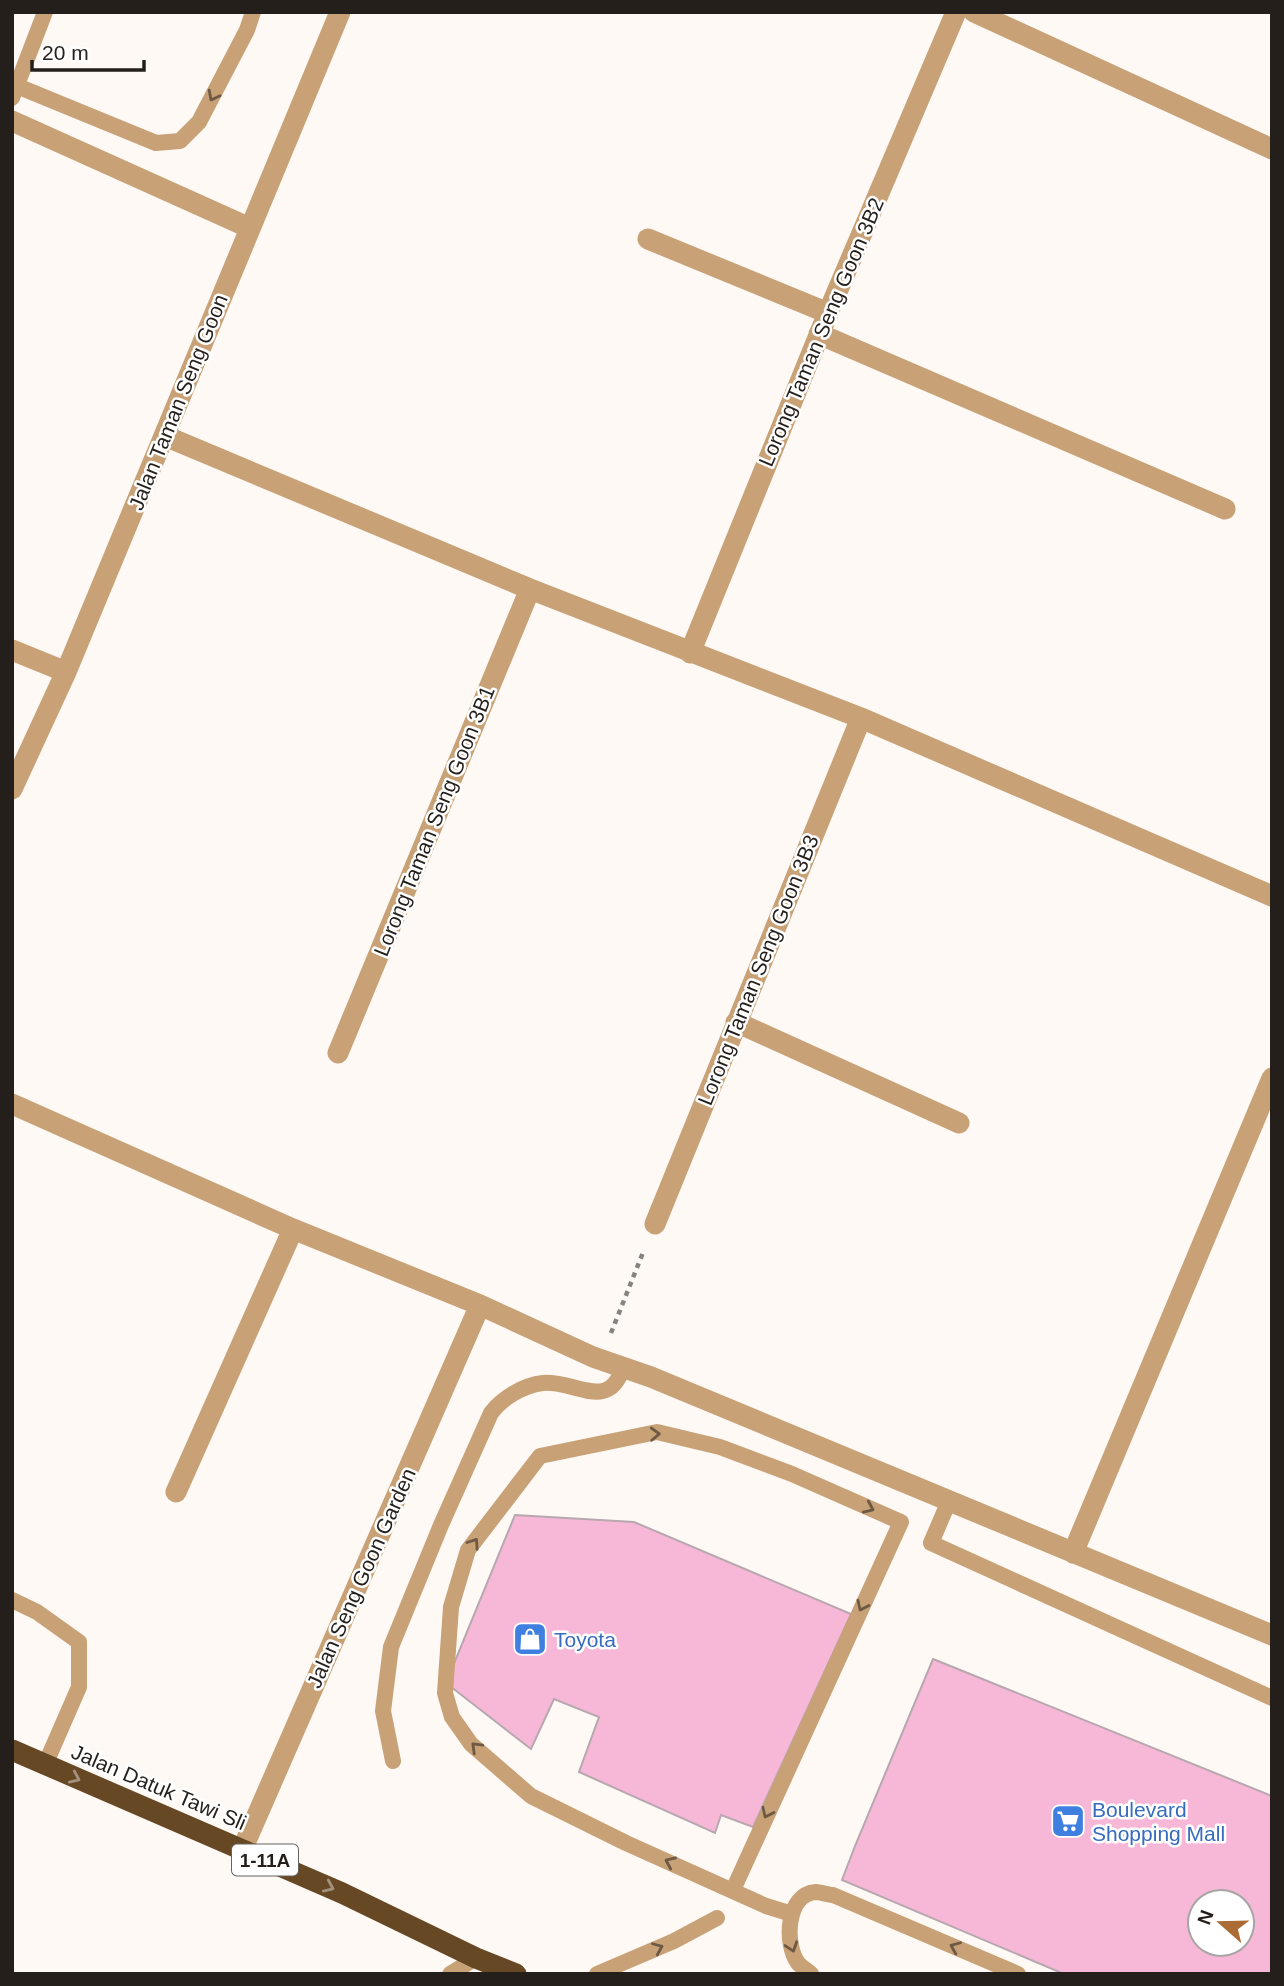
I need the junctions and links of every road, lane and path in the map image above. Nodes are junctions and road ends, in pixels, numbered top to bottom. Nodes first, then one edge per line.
1 (45, 12) edge
2 (253, 12) edge
3 (340, 12) edge
4 (956, 12) edge
5 (974, 12) edge
6 (15, 92) edge
7 (12, 121) edge
8 (1272, 149) edge
9 (250, 228) junction
10 (648, 239) dead end
11 (828, 313) junction
12 (820, 334) junction
13 (165, 436) junction
14 (1225, 509) dead end
15 (530, 589) junction
16 (12, 650) edge
17 (690, 653) junction
18 (66, 672) junction
19 (861, 718) junction
20 (12, 789) edge
21 (1272, 896) edge
22 (736, 1022) junction
23 (338, 1053) dead end
24 (1272, 1078) edge
25 (12, 1104) edge
26 (959, 1123) dead end
27 (655, 1224) joint
28 (293, 1229) junction
29 (480, 1305) junction
30 (600, 1360) junction
31 (623, 1367) junction
32 (176, 1493) dead end
33 (949, 1501) junction
34 (1073, 1553) junction
35 (12, 1600) edge
36 (1272, 1634) edge
37 (1272, 1698) edge
38 (12, 1750) edge
39 (393, 1761) dead end
40 (45, 1765) junction
41 (242, 1850) junction
42 (733, 1890) junction
43 (792, 1914) junction
44 (716, 1917) dead end
45 (477, 1958) junction
46 (450, 1974) edge
47 (516, 1974) edge
48 (597, 1974) edge
49 (811, 1974) edge
50 (1018, 1974) edge

1 - 6 lane
2 -> 6 lane
3 - 9 street, Jalan Taman Seng Goon
4 - 11 street, Lorong Taman Seng Goon 3B2
5 - 8 street
7 - 9 street
9 - 13 street, Jalan Taman Seng Goon
10 - 11 street
11 - 12 street, Lorong Taman Seng Goon 3B2
12 - 14 street
12 - 17 street, Lorong Taman Seng Goon 3B2
13 - 15 street
13 - 18 street, Jalan Taman Seng Goon
15 - 17 street
15 - 23 street, Lorong Taman Seng Goon 3B1
16 - 18 street
17 - 19 street
18 - 20 street, Jalan Taman Seng Goon
19 - 21 street
19 - 22 street, Lorong Taman Seng Goon 3B3
22 - 26 street
22 - 27 street, Lorong Taman Seng Goon 3B3
24 - 34 street
25 - 28 street
27 - 30 path
28 - 29 street
28 - 32 street
29 - 30 street
29 - 41 street, Jalan Seng Goon Garden
30 - 31 street
31 - 33 street
31 - 39 lane
33 - 34 street
33 - 37 lane
34 - 36 street
35 - 40 lane
38 - 40 highway, Jalan Datuk Tawi Sli / 1-11A
40 -> 41 highway, Jalan Datuk Tawi Sli / 1-11A
41 -> 45 highway, Jalan Datuk Tawi Sli / 1-11A
42 -> 42 lane
42 - 43 lane
43 -> 49 lane
50 -> 43 lane
48 -> 44 lane
45 - 46 lane
45 - 47 highway, Jalan Datuk Tawi Sli / 1-11A

